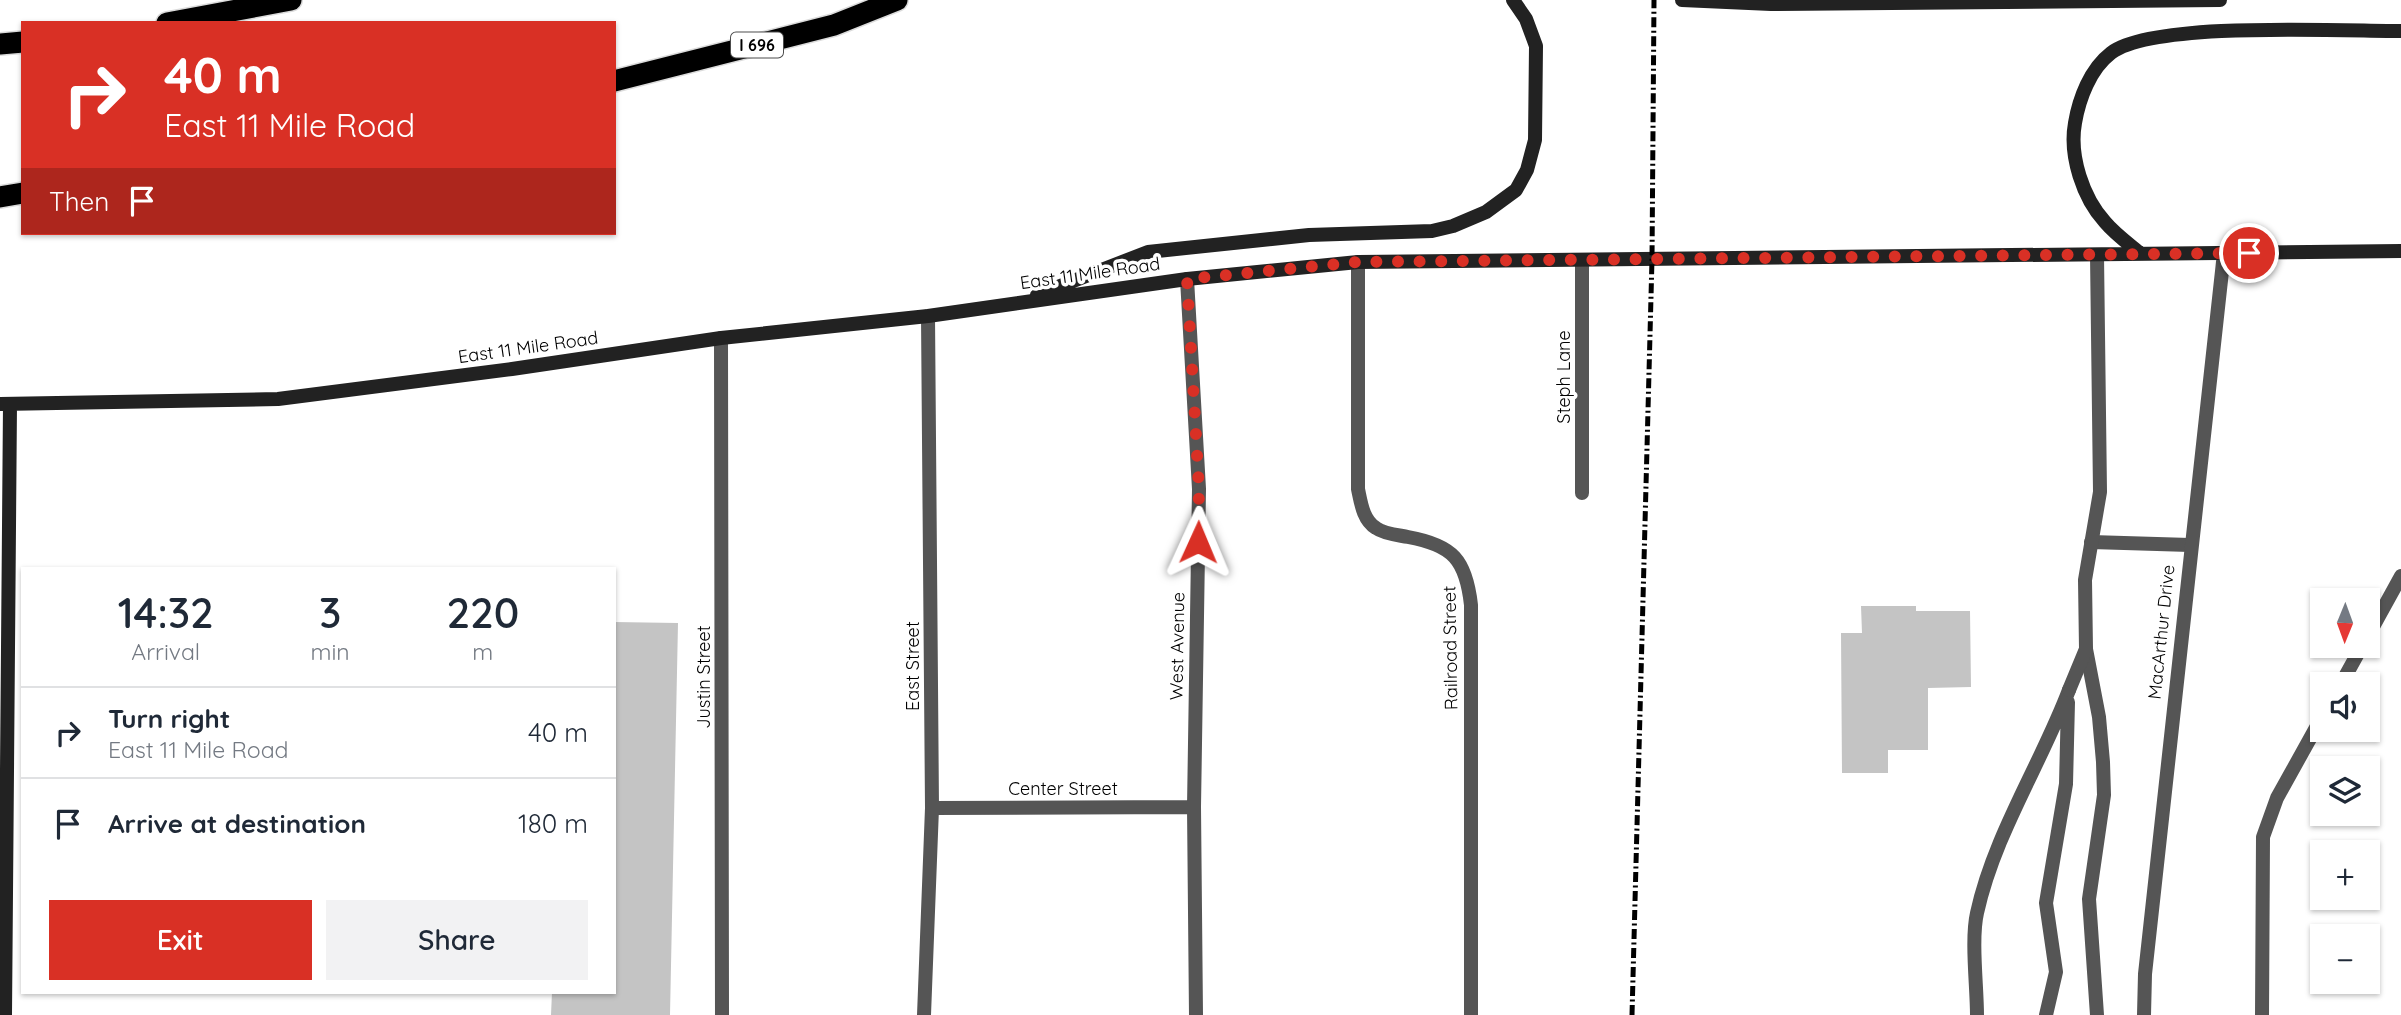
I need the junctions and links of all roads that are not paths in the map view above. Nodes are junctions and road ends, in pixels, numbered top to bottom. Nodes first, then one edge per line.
1 (291, 0) edge
2 (897, 0) edge
3 (1513, 0) edge
4 (1682, 0) edge
5 (2220, 0) edge
6 (178, 21) edge
7 (2401, 31) edge
8 (21, 42) edge
9 (0, 44) edge
10 (616, 80) edge
11 (21, 193) edge
12 (0, 197) edge
13 (2401, 251) edge
14 (2224, 253) junction
15 (2097, 254) junction
16 (2141, 254) junction
17 (1582, 261) junction
18 (1358, 262) junction
19 (1187, 279) junction
20 (1012, 304) junction
21 (928, 317) junction
22 (721, 338) junction
23 (5, 404) edge
24 (1582, 493) dead end
25 (2091, 542) junction
26 (2190, 545) junction
27 (2401, 576) edge
28 (2380, 614) edge
29 (2086, 649) junction
30 (2069, 690) junction
31 (2310, 739) edge
32 (1194, 807) junction
33 (932, 808) junction
34 (5, 1015) edge
35 (722, 1015) edge
36 (924, 1015) edge
37 (1196, 1015) edge
38 (1471, 1015) edge
39 (1977, 1015) edge
40 (2046, 1015) edge
41 (2097, 1015) edge
42 (2144, 1015) edge
43 (2262, 1015) edge

1 - 6 highway
2 - 10 highway, I 696
3 - 20 main road
4 - 5 main road
7 - 16 main road
8 - 9 highway
11 - 12 highway
13 - 14 main road, East 11 Mile Road
14 - 16 main road, East 11 Mile Road
14 - 26 street, MacArthur Drive
15 - 16 main road, East 11 Mile Road
15 - 17 main road, East 11 Mile Road
15 - 25 street
17 - 18 main road, East 11 Mile Road
17 - 24 street, Steph Lane
18 - 19 main road, East 11 Mile Road
18 - 38 street, Railroad Street
19 - 20 main road, East 11 Mile Road
19 - 32 street, West Avenue
20 - 21 main road, East 11 Mile Road
21 - 22 main road, East 11 Mile Road
21 - 33 street, East Street
22 - 23 main road, East 11 Mile Road
22 - 35 street, Justin Street
23 - 34 main road
25 - 26 street
25 - 29 street
26 - 42 street, MacArthur Drive
27 - 28 street
29 - 30 street
29 - 41 street
30 - 39 street
30 - 40 street
31 - 43 street
32 - 33 street, Center Street
32 - 37 street, West Avenue
33 - 36 street, East Street

